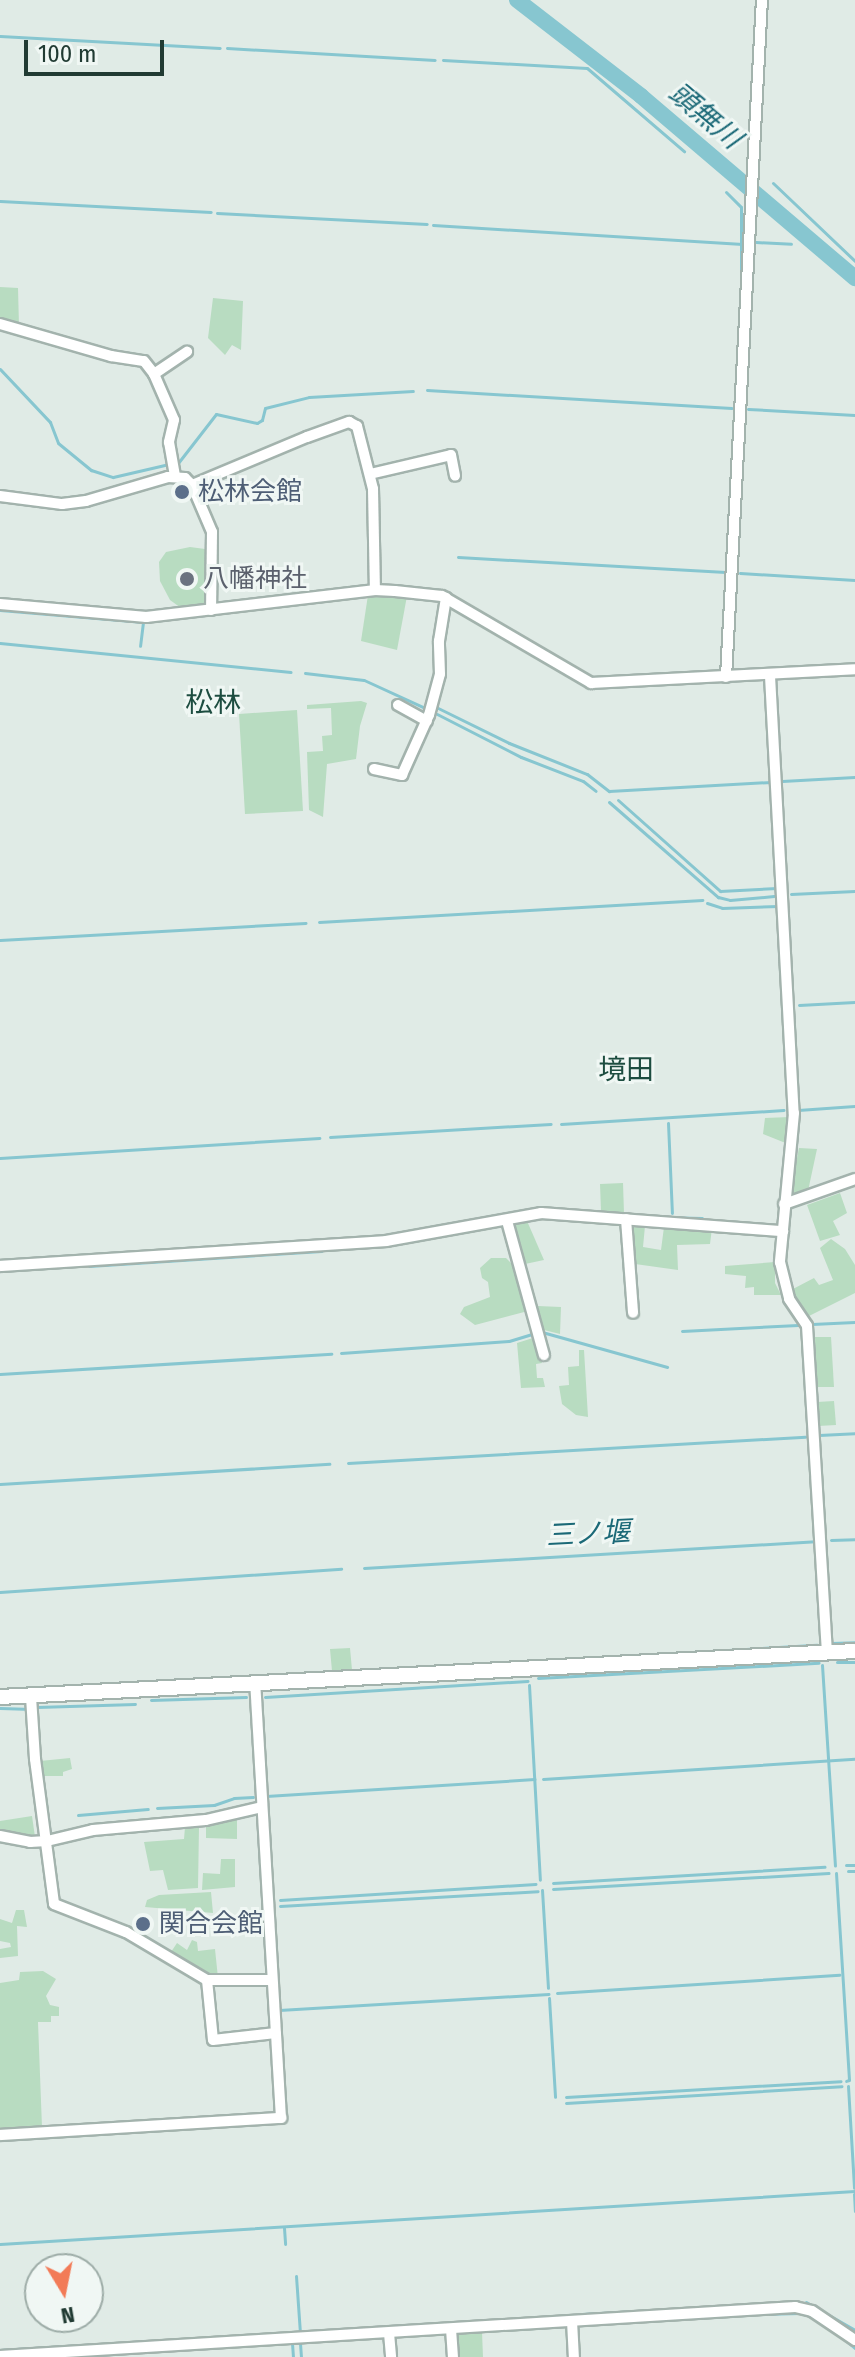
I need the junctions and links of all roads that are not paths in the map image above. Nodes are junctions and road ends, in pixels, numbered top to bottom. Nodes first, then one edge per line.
1 (762, 0) edge
2 (0, 324) edge
3 (187, 352) dead end
4 (154, 374) junction
5 (370, 474) junction
6 (175, 476) junction
7 (455, 476) dead end
8 (192, 485) junction
9 (0, 496) edge
10 (375, 590) junction
11 (446, 598) junction
12 (0, 604) edge
13 (211, 610) junction
14 (855, 669) edge
15 (770, 676) junction
16 (726, 677) junction
17 (398, 705) dead end
18 (427, 721) junction
19 (374, 769) dead end
20 (855, 1179) edge
21 (784, 1204) junction
22 (626, 1219) junction
23 (507, 1221) junction
24 (783, 1231) junction
25 (0, 1266) edge
26 (633, 1313) dead end
27 (544, 1355) dead end
28 (855, 1651) edge
29 (827, 1653) junction
30 (255, 1686) junction
31 (0, 1697) edge
32 (31, 1697) junction
33 (262, 1807) junction
34 (0, 1836) edge
35 (47, 1841) junction
36 (207, 1980) junction
37 (272, 1980) junction
38 (276, 2033) junction
39 (0, 2135) edge
40 (572, 2321) junction
41 (451, 2329) junction
42 (389, 2333) junction
43 (855, 2340) edge
44 (0, 2356) edge
45 (391, 2357) edge
46 (453, 2357) edge
47 (574, 2357) edge

1 - 16 street
2 - 4 street
3 - 4 street
4 - 6 street
5 - 7 street
5 - 8 street
5 - 10 street
6 - 8 street
6 - 9 street
8 - 13 street
10 - 11 street
10 - 13 street
11 - 16 street
11 - 18 street
12 - 13 street
14 - 15 street
15 - 16 street
15 - 21 street
17 - 18 street
18 - 19 street
20 - 21 street
21 - 24 street
22 - 23 street
22 - 24 street
22 - 26 street
23 - 25 street
23 - 27 street
24 - 29 street
28 - 29 street
29 - 30 street
30 - 32 street
30 - 33 street
31 - 32 street
32 - 35 street
33 - 35 street
33 - 37 street
34 - 35 street
35 - 36 street
36 - 37 street
36 - 38 street
37 - 38 street
38 - 39 street
40 - 41 street
40 - 43 street
40 - 47 street
41 - 42 street
41 - 46 street
42 - 44 street
42 - 45 street

